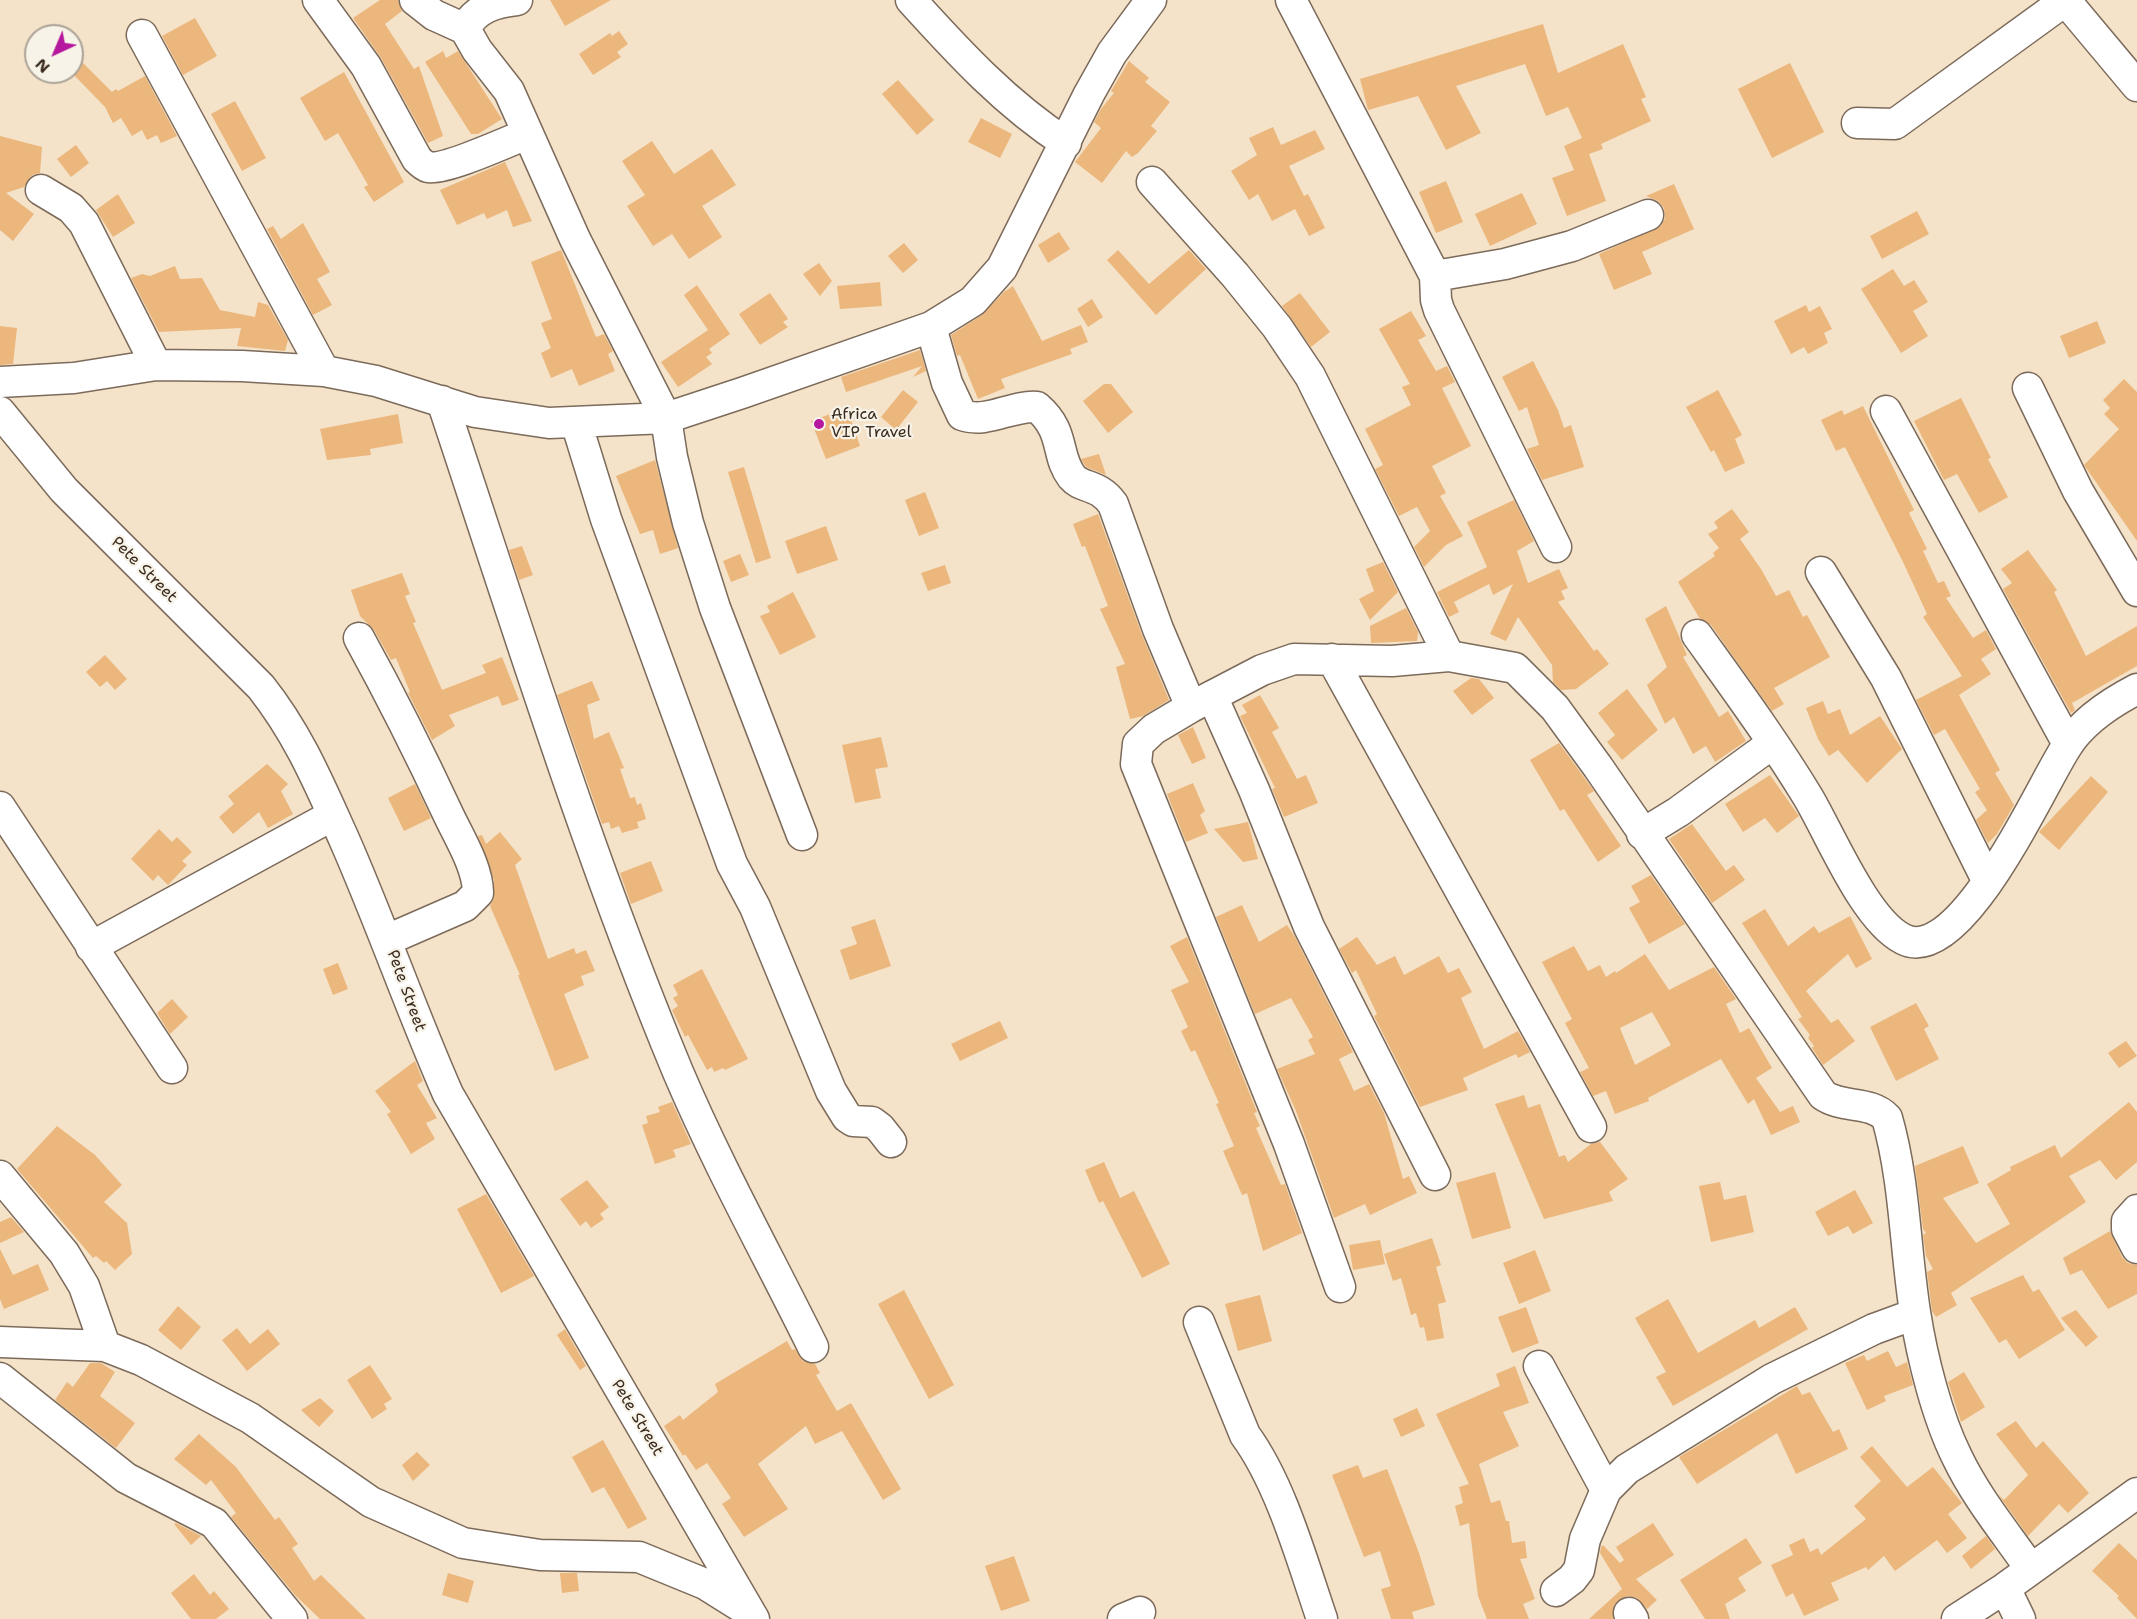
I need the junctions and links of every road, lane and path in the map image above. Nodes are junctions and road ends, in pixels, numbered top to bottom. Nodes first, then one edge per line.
1 (318, 0) edge
2 (415, 0) edge
3 (507, 0) edge
4 (911, 0) edge
5 (1151, 0) edge
6 (1291, 0) edge
7 (2066, 0) edge
8 (465, 29) junction
9 (142, 35) dead end
10 (2137, 86) edge
11 (1857, 123) dead end
12 (527, 134) junction
13 (1066, 143) junction
14 (1152, 182) dead end
15 (41, 190) dead end
16 (1648, 215) dead end
17 (1435, 276) junction
18 (932, 327) junction
19 (156, 365) junction
20 (324, 371) junction
21 (0, 382) edge
22 (2028, 388) dead end
23 (442, 401) junction
24 (1886, 411) dead end
25 (0, 412) edge
26 (666, 418) junction
27 (576, 422) junction
28 (1556, 547) dead end
29 (1821, 572) dead end
30 (2137, 591) edge
31 (1697, 635) dead end
32 (359, 638) dead end
33 (1449, 656) junction
34 (1332, 659) junction
35 (2137, 689) edge
36 (1202, 702) junction
37 (1773, 743) junction
38 (2068, 744) junction
39 (0, 807) edge
40 (333, 815) junction
41 (1642, 834) junction
42 (802, 835) dead end
43 (1987, 880) junction
44 (387, 940) junction
45 (91, 947) junction
46 (172, 1068) dead end
47 (1592, 1127) dead end
48 (891, 1143) dead end
49 (1435, 1175) dead end
50 (0, 1176) edge
51 (2137, 1210) edge
52 (2137, 1248) edge
53 (1340, 1287) dead end
54 (1915, 1314) junction
55 (1199, 1322) dead end
56 (0, 1342) edge
57 (105, 1346) junction
58 (813, 1347) dead end
59 (1539, 1366) dead end
60 (0, 1378) edge
61 (1606, 1490) junction
62 (2137, 1493) edge
63 (2030, 1568) junction
64 (2005, 1588) junction
65 (1556, 1591) dead end
66 (752, 1616) edge
67 (292, 1619) edge
68 (1322, 1619) edge
69 (1957, 1619) edge
70 (2020, 1619) edge

1 - 12 street
2 - 8 street
3 - 8 street
4 - 13 street
5 - 13 street
6 - 17 street
7 - 10 street
7 - 11 street
8 - 12 street
9 - 20 street
12 - 26 street
13 - 18 street
14 - 33 street
15 - 19 street
16 - 17 street
17 - 28 street
18 - 26 street
18 - 36 street
19 - 20 street
19 - 21 street
20 - 23 street
22 - 30 street
23 - 27 street
23 - 58 street
24 - 38 street
25 - 40 street, Pete Street
26 - 27 street
26 - 42 street
27 - 48 street
29 - 43 street
31 - 37 street
32 - 44 street
33 - 34 street
33 - 41 street
34 - 36 street
34 - 47 street
35 - 38 street
36 - 49 street
36 - 53 street
37 - 41 street
37 - 43 street
38 - 43 street
39 - 45 street
40 - 44 street, Pete Street
40 - 45 street
41 - 54 street
44 - 66 street, Pete Street
45 - 46 street
50 - 57 street
51 - 52 street
54 - 61 street
54 - 63 street
55 - 68 street
56 - 57 street
57 - 66 street
59 - 61 street
60 - 67 street
61 - 65 street
62 - 63 street
63 - 64 street
64 - 69 street
64 - 70 street

